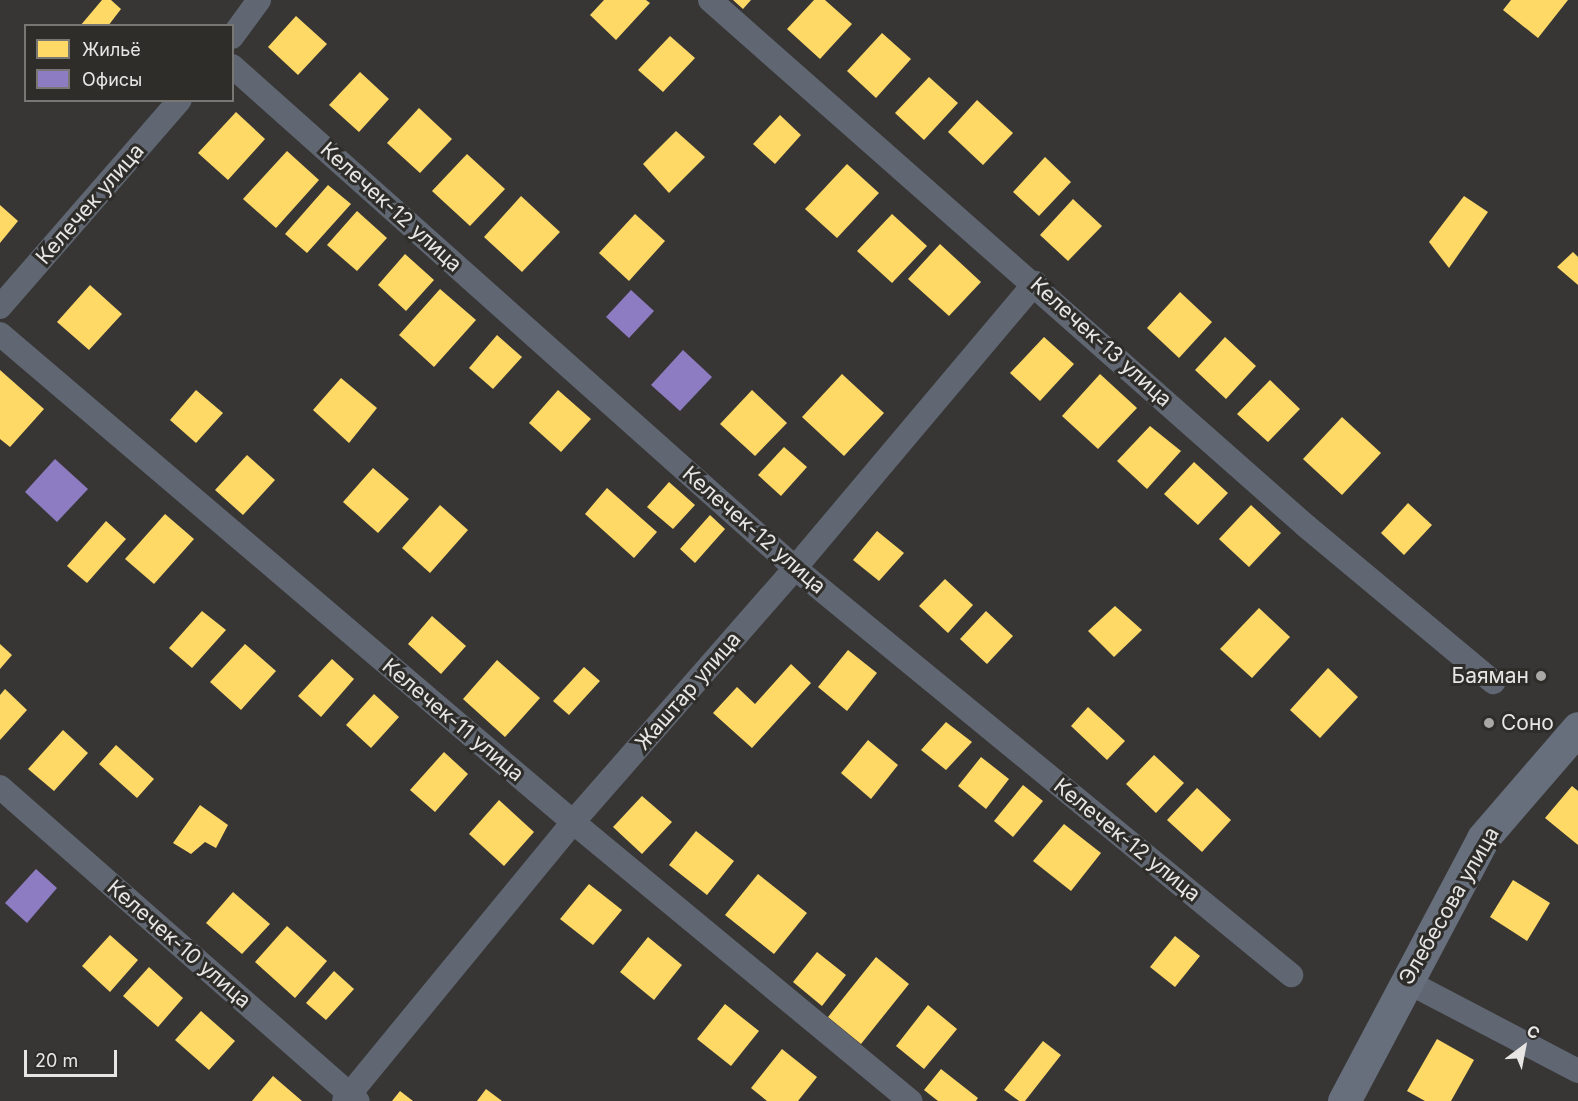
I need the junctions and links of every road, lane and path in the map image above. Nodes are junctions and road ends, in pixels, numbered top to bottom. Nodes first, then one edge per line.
1 (259, 0) edge
2 (710, 0) edge
3 (234, 34) edge
4 (234, 68) edge
5 (178, 102) edge
6 (1035, 283) junction
7 (0, 307) edge
8 (0, 334) edge
9 (795, 568) junction
10 (1493, 682) dead end
11 (1578, 728) edge
12 (0, 787) edge
13 (573, 822) junction
14 (1291, 975) dead end
15 (1406, 981) junction
16 (1578, 1071) edge
17 (351, 1099) edge
18 (910, 1101) edge
19 (1344, 1101) edge

1 - 3 street
2 - 6 street, Келечек-13 улица
4 - 9 street, Келечек-12 улица
5 - 7 street, Келечек улица
6 - 9 street, Жаштар улица
6 - 10 street, Келечек-13 улица
8 - 13 street, Келечек-11 улица
9 - 13 street, Жаштар улица
9 - 14 street, Келечек-12 улица
11 - 15 main road, Элебесова улица
12 - 17 street, Келечек-10 улица
13 - 17 street, Жаштар улица
13 - 18 street, Келечек-11 улица
15 - 16 street
15 - 19 main road, Элебесова улица

